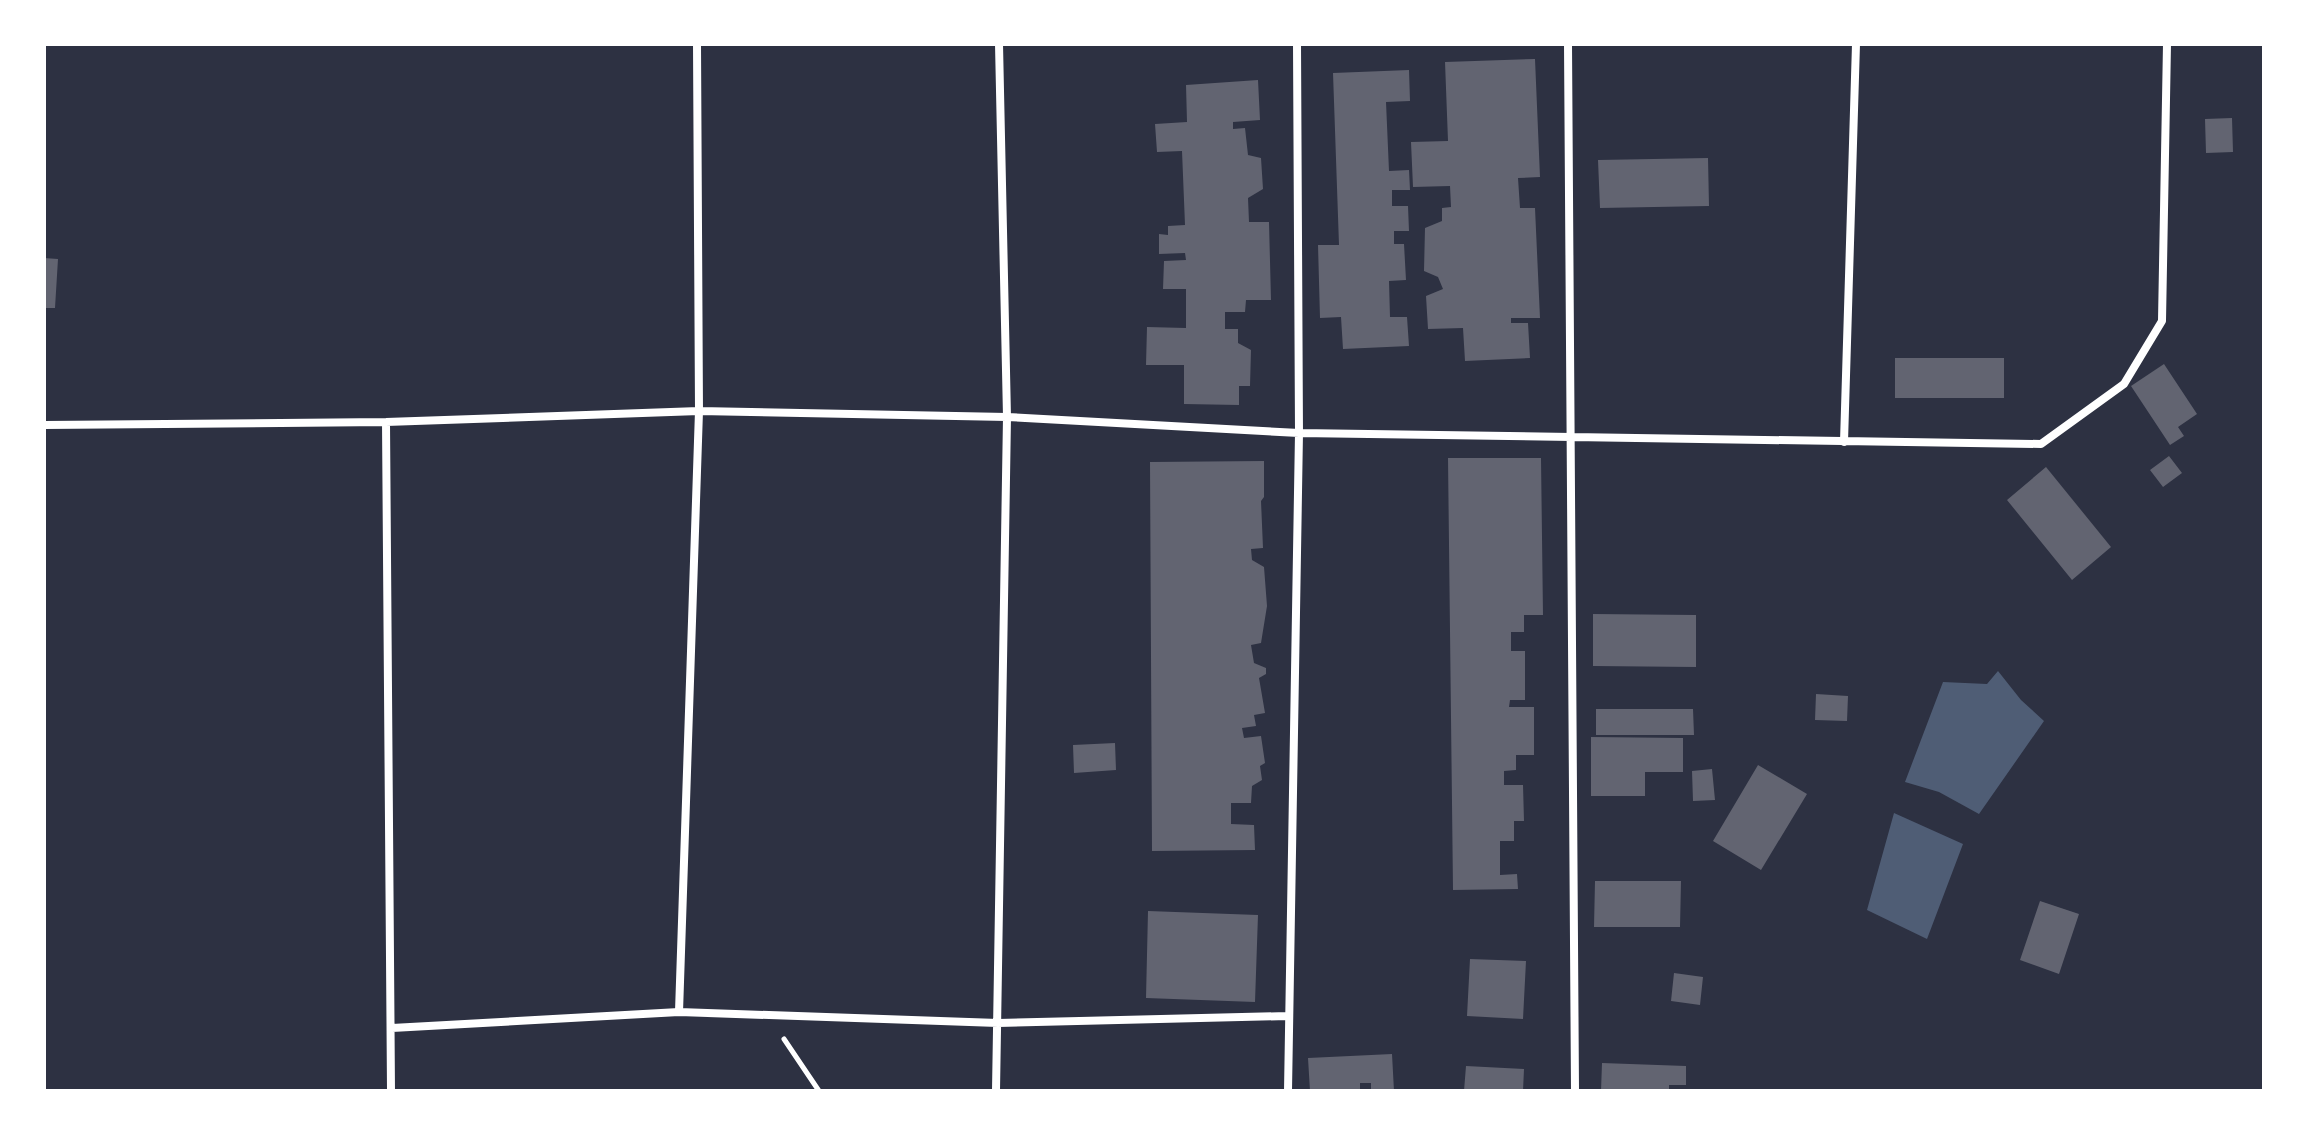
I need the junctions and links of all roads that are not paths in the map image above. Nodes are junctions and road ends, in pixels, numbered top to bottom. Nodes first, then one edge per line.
1 (697, 44) edge
2 (999, 44) edge
3 (1297, 44) edge
4 (1568, 44) edge
5 (1856, 44) edge
6 (2167, 44) edge
7 (699, 411) junction
8 (1007, 417) junction
9 (386, 422) junction
10 (44, 425) edge
11 (1299, 433) junction
12 (1571, 439) junction
13 (1844, 442) junction
14 (679, 1012) junction
15 (1287, 1016) junction
16 (998, 1023) junction
17 (392, 1028) junction
18 (391, 1091) edge
19 (996, 1091) edge
20 (1288, 1091) edge
21 (1575, 1091) edge

1 - 7 street
2 - 8 street
3 - 11 street
4 - 12 street
5 - 13 street
6 - 13 street
7 - 8 street
7 - 9 street
7 - 14 street
8 - 11 street
8 - 16 street
9 - 10 street
9 - 17 street
11 - 12 street
11 - 15 street
12 - 13 street
12 - 21 street
14 - 16 street
14 - 17 street
15 - 16 street
15 - 20 street
16 - 19 street
17 - 18 street

